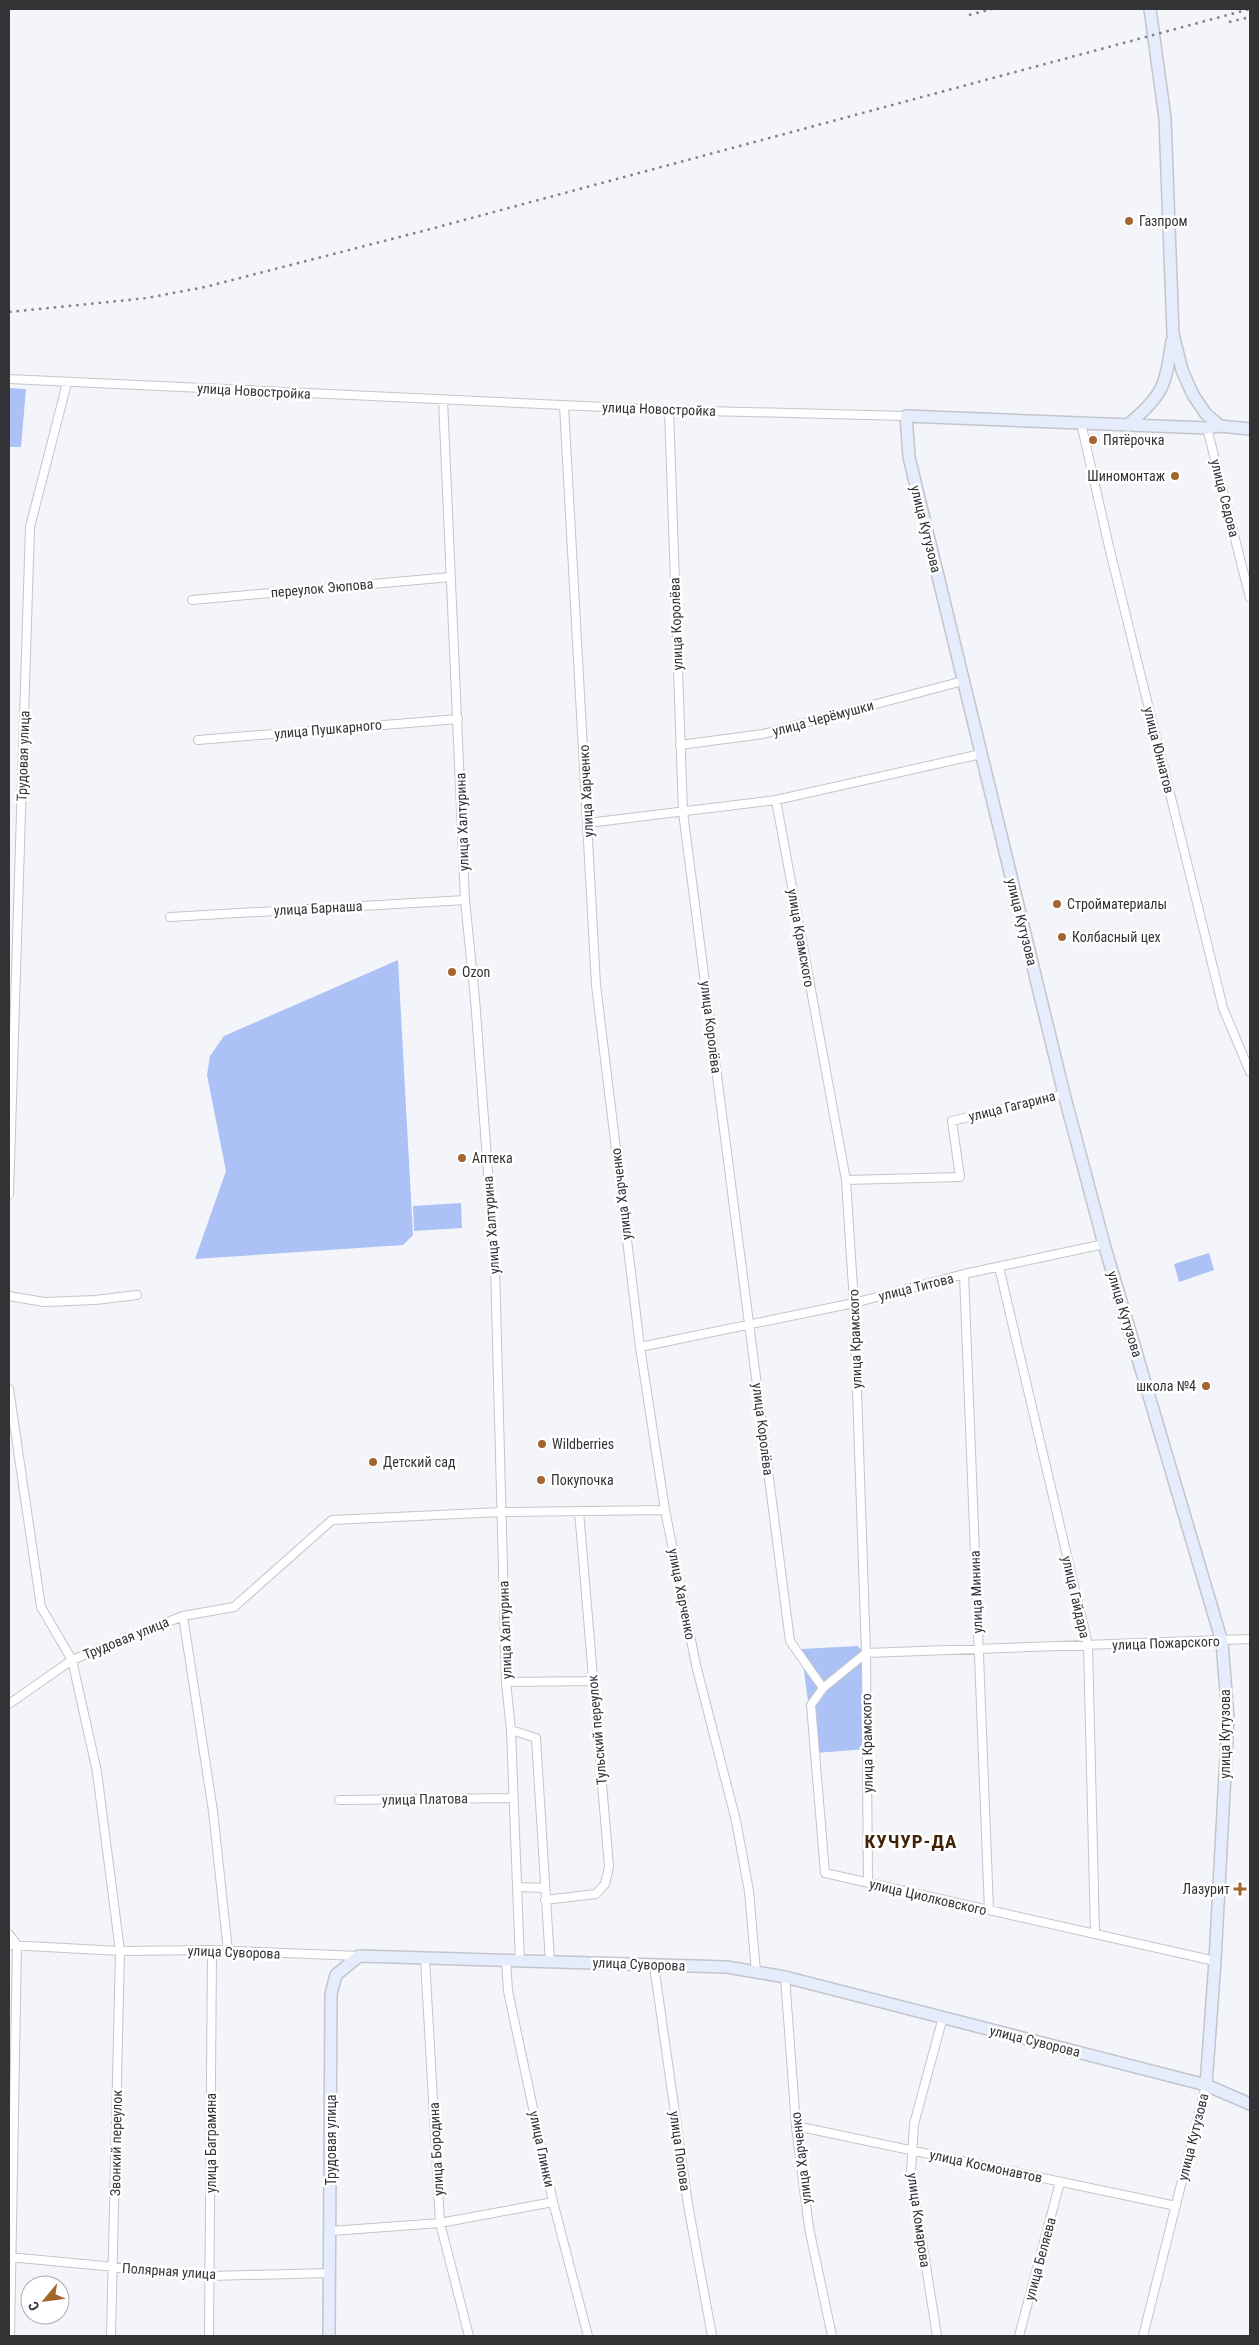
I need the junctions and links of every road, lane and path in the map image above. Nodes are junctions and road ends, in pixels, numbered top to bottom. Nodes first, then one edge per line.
1 (1150, 9) edge
2 (1173, 334) junction
3 (9, 379) edge
4 (67, 383) junction
5 (443, 400) junction
6 (564, 406) junction
7 (669, 410) junction
8 (906, 416) junction
9 (1081, 423) junction
10 (1130, 423) junction
11 (1220, 426) junction
12 (1207, 428) junction
13 (1250, 429) edge
14 (451, 577) junction
15 (1250, 598) edge
16 (192, 600) dead end
17 (963, 681) junction
18 (458, 719) junction
19 (198, 740) dead end
20 (680, 745) junction
21 (981, 754) junction
22 (776, 800) junction
23 (683, 812) junction
24 (588, 823) junction
25 (465, 900) junction
26 (170, 917) dead end
27 (1250, 1072) edge
28 (1064, 1094) junction
29 (846, 1180) junction
30 (9, 1194) edge
31 (1104, 1244) junction
32 (999, 1267) junction
33 (964, 1274) junction
34 (137, 1295) dead end
35 (9, 1296) edge
36 (854, 1303) junction
37 (749, 1324) junction
38 (640, 1347) junction
39 (9, 1389) edge
40 (665, 1510) junction
41 (579, 1511) junction
42 (501, 1512) junction
43 (183, 1616) junction
44 (1250, 1640) edge
45 (1222, 1642) junction
46 (1088, 1645) junction
47 (978, 1648) junction
48 (866, 1653) junction
49 (72, 1660) junction
50 (593, 1681) junction
51 (506, 1682) junction
52 (823, 1688) junction
53 (9, 1704) edge
54 (511, 1730) junction
55 (512, 1798) junction
56 (339, 1800) dead end
57 (868, 1883) junction
58 (518, 1887) junction
59 (544, 1888) junction
60 (545, 1900) junction
61 (989, 1910) junction
62 (9, 1934) edge
63 (1095, 1934) junction
64 (13, 1945) edge
65 (212, 1950) junction
66 (120, 1951) junction
67 (228, 1951) junction
68 (359, 1956) junction
69 (424, 1959) junction
70 (506, 1960) junction
71 (1215, 1961) junction
72 (520, 1962) junction
73 (550, 1962) junction
74 (654, 1965) junction
75 (756, 1972) junction
76 (785, 1977) junction
77 (943, 2017) junction
78 (1206, 2085) junction
79 (1250, 2104) edge
80 (796, 2126) junction
81 (912, 2151) junction
82 (1060, 2182) junction
83 (553, 2202) junction
84 (1176, 2206) junction
85 (440, 2223) junction
86 (331, 2230) junction
87 (10, 2258) edge
88 (113, 2267) junction
89 (329, 2273) junction
90 (210, 2276) junction
91 (10, 2336) edge
92 (111, 2336) edge
93 (209, 2336) edge
94 (329, 2336) edge
95 (469, 2336) edge
96 (588, 2336) edge
97 (712, 2336) edge
98 (832, 2336) edge
99 (937, 2336) edge
100 (1020, 2336) edge
101 (1144, 2336) edge

1 - 2 main road
2 - 10 main road
2 - 11 main road
3 - 4 street, улица Новостройка
4 - 5 street, улица Новостройка
4 - 30 street, Трудовая улица
5 - 6 street, улица Новостройка
5 - 14 street, улица Халтурина
6 - 7 street, улица Новостройка
6 - 24 street, улица Харченко
7 - 8 street, улица Новостройка
7 - 20 street, улица Королёва
8 - 9 main road, улица Новостройка
8 - 17 main road, улица Кутузова
9 - 10 main road, улица Новостройка
9 - 27 street, улица Юннатов
10 - 12 main road, улица Новостройка
11 - 12 main road, улица Новостройка
11 - 13 main road, улица Новостройка
12 - 15 street, улица Седова
14 - 16 street, переулок Эюпова
14 - 18 street, улица Халтурина
17 - 20 street, улица Черёмушки
17 - 21 main road, улица Кутузова
18 - 19 street, улица Пушкарного
18 - 25 street, улица Халтурина
20 - 23 street, улица Королёва
21 - 22 street
21 - 28 main road, улица Кутузова
22 - 23 street
22 - 29 street, улица Крамского
23 - 24 street
23 - 37 street, улица Королёва
24 - 38 street, улица Харченко
25 - 26 street, улица Барнаша
25 - 42 street, улица Халтурина
28 - 29 street, улица Гагарина
28 - 31 main road, улица Кутузова
29 - 36 street, улица Крамского
31 - 32 street, улица Титова
31 - 45 main road, улица Кутузова
32 - 33 street, улица Титова
32 - 46 street, улица Гайдара
33 - 36 street, улица Титова
33 - 47 street, улица Минина
34 - 35 street
36 - 37 street, улица Титова
36 - 48 street, улица Крамского
37 - 38 street, улица Титова
37 - 52 street, улица Королёва
38 - 40 street, улица Харченко
39 - 49 street, Трудовая улица
40 - 41 street
40 - 75 street, улица Харченко
41 - 42 street
41 - 50 street, Тульский переулок
42 - 43 street
42 - 51 street, улица Халтурина
43 - 49 street, Трудовая улица
43 - 67 street, Трудовая улица
44 - 45 street, улица Пожарского
45 - 46 street, улица Пожарского
45 - 71 main road, улица Кутузова
46 - 47 street, улица Пожарского
46 - 63 street, улица Гайдара
47 - 48 street, улица Пожарского
47 - 61 street, улица Минина
48 - 52 street
48 - 57 street, улица Крамского
49 - 53 street
49 - 66 street, Звонкий переулок
50 - 51 street
50 - 60 street, Тульский переулок
51 - 54 street, улица Халтурина
52 - 57 street, улица Циолковского
54 - 55 street, улица Халтурина
54 - 59 street
55 - 56 street, улица Платова
55 - 58 street, улица Халтурина
57 - 61 street, улица Циолковского
58 - 59 street
58 - 72 street, улица Халтурина
59 - 60 street
60 - 73 street
61 - 63 street, улица Циолковского
62 - 64 street
63 - 71 street, улица Циолковского
64 - 66 street, улица Суворова
64 - 87 street
65 - 66 street, улица Суворова
65 - 67 street, улица Суворова
65 - 90 street, улица Баграмяна
66 - 88 street, Звонкий переулок
67 - 68 street, улица Суворова
68 - 69 main road, улица Суворова
68 - 86 main road, Трудовая улица
69 - 70 main road, улица Суворова
69 - 85 street, улица Бородина
70 - 72 main road, улица Суворова
70 - 83 street, улица Глинки
71 - 78 main road, улица Кутузова
72 - 73 main road, улица Суворова
73 - 74 main road, улица Суворова
74 - 75 main road, улица Суворова
74 - 97 street, улица Попова
75 - 76 main road, улица Суворова
76 - 77 main road, улица Суворова
76 - 80 street, улица Харченко
77 - 78 main road, улица Суворова
77 - 81 street, улица Комарова
78 - 79 main road, улица Суворова
78 - 84 street, улица Кутузова
80 - 81 street, улица Космонавтов
80 - 98 street, улица Харченко
81 - 82 street, улица Космонавтов
81 - 99 street, улица Комарова
82 - 84 street, улица Космонавтов
82 - 100 street, улица Беляева
83 - 85 street
83 - 96 street, улица Глинки
84 - 101 street, улица Кутузова
85 - 86 street
85 - 95 street, улица Бородина
86 - 89 main road, Трудовая улица
87 - 88 street, Полярная улица
87 - 91 street
88 - 90 street, Полярная улица
88 - 92 street, Звонкий переулок
89 - 90 street, Полярная улица
89 - 94 main road, Трудовая улица
90 - 93 street, улица Баграмяна

